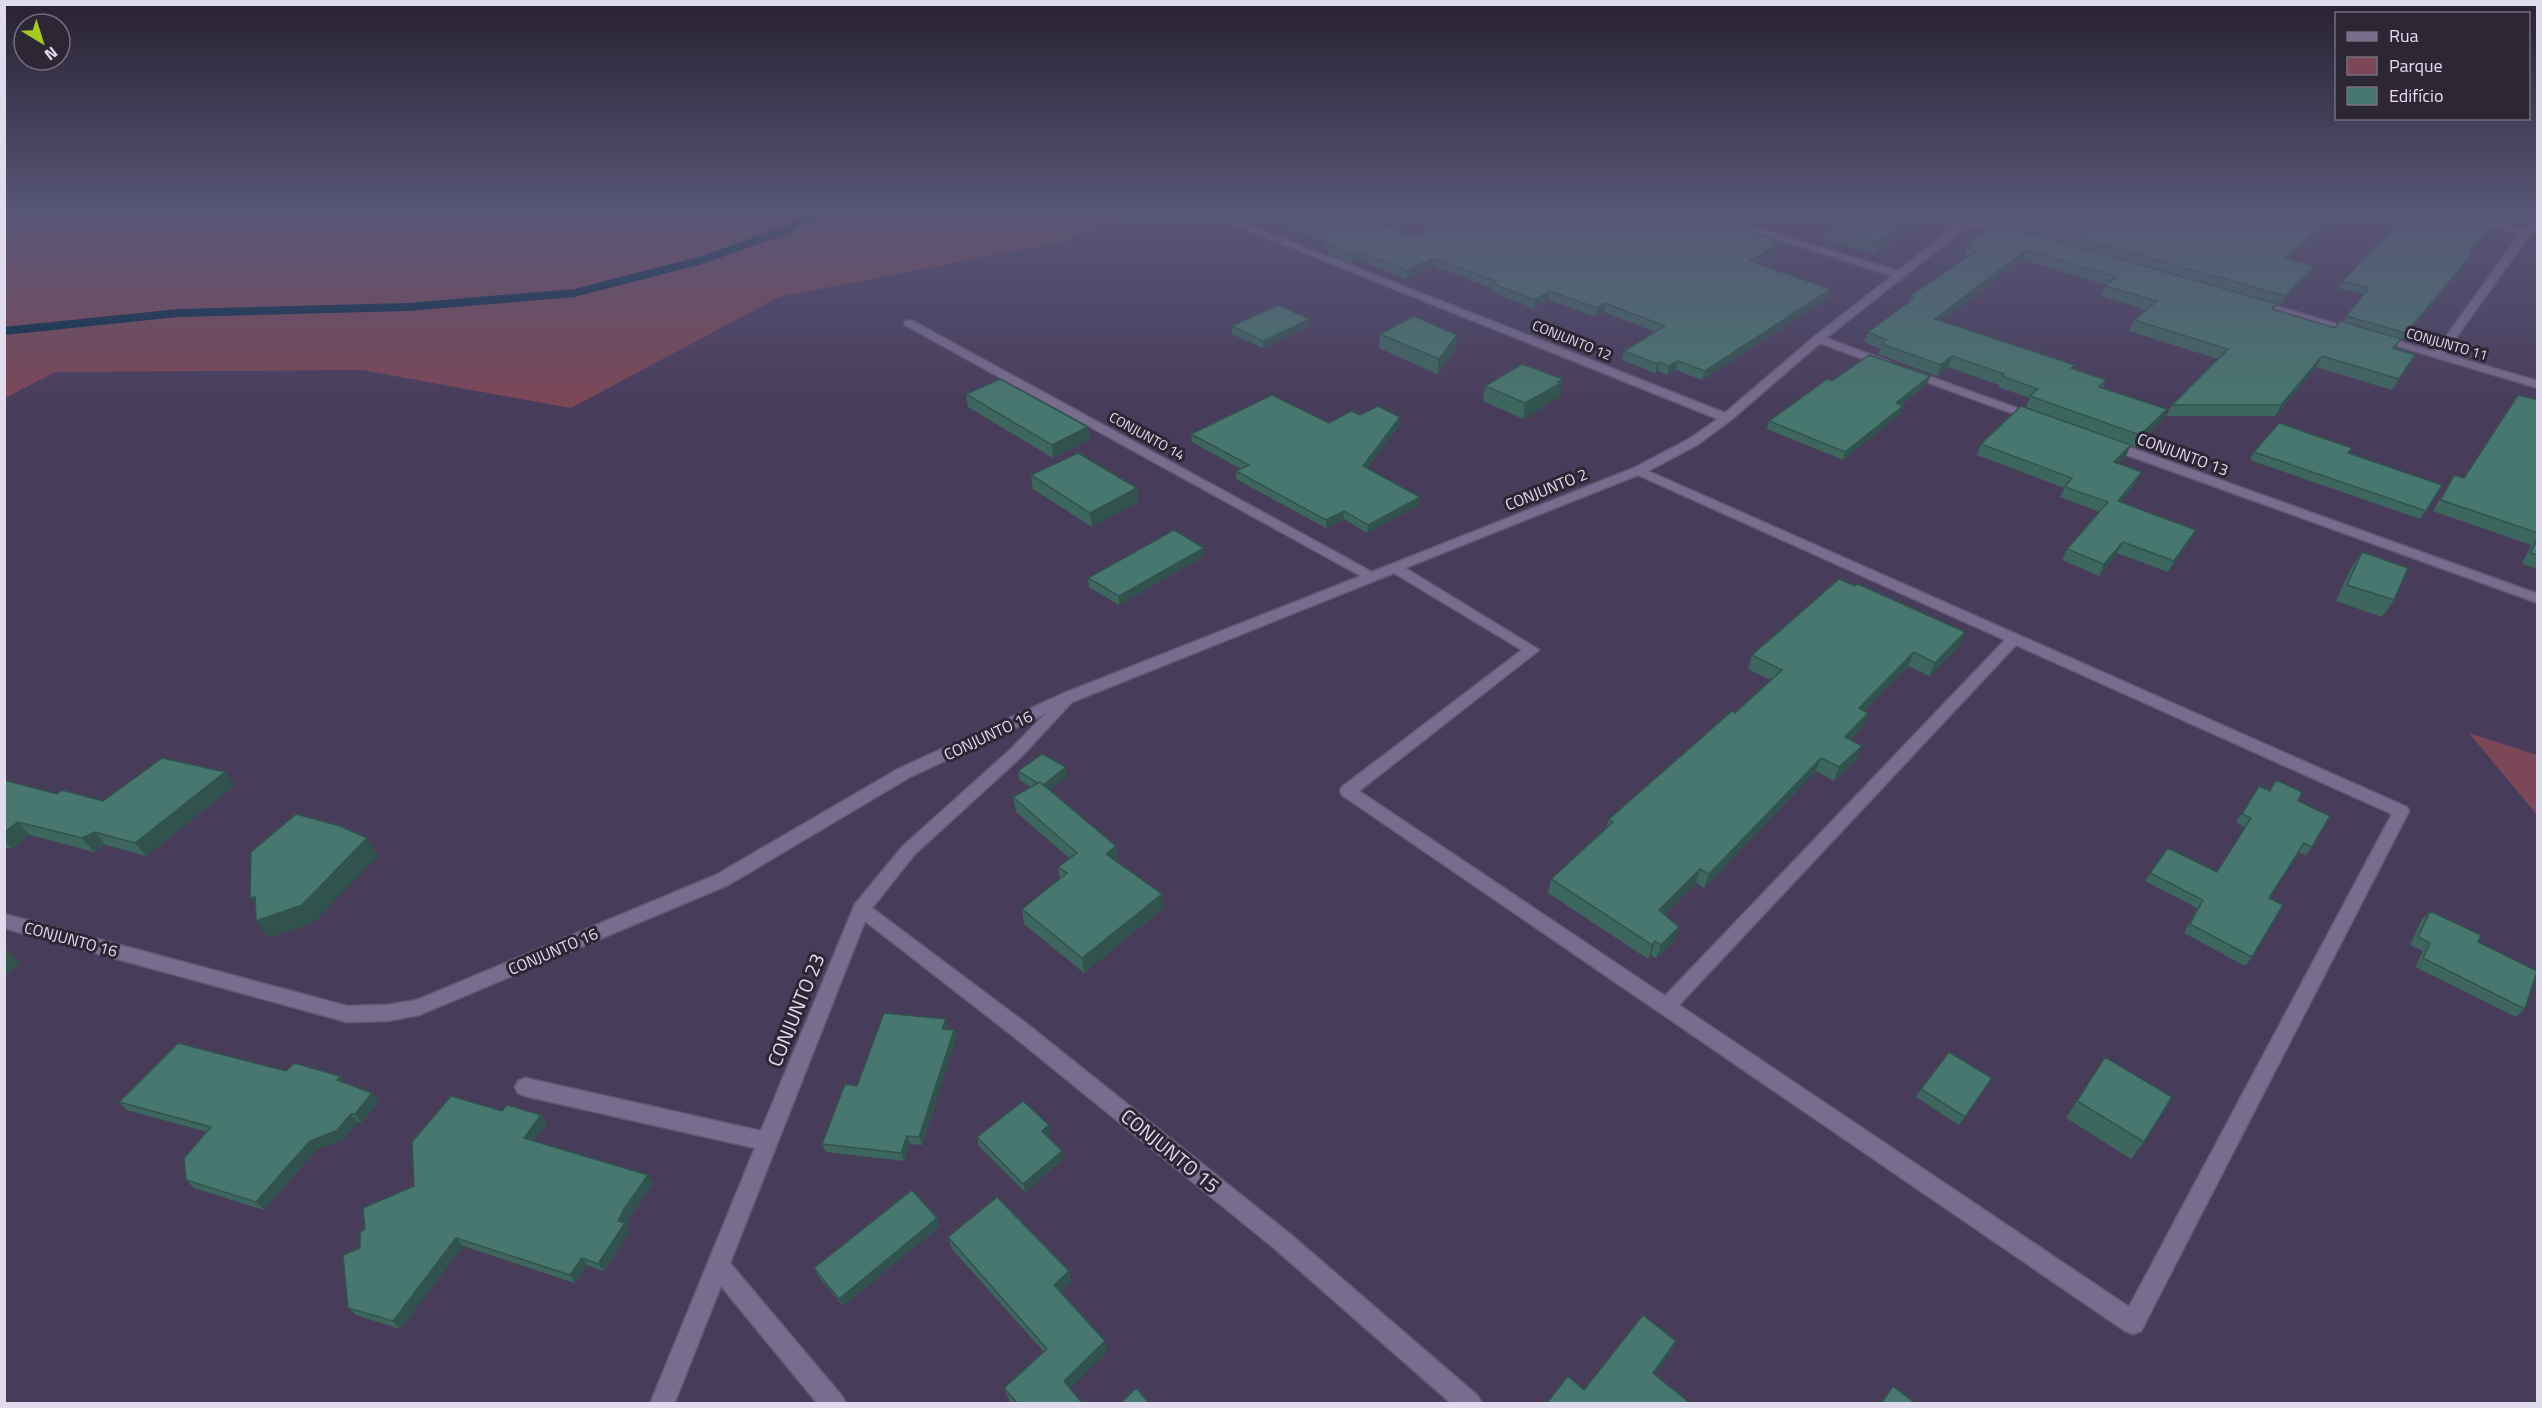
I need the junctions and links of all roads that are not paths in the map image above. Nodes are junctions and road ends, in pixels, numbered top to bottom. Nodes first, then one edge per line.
1 (1370, 277) edge
2 (1897, 277) edge
3 (2494, 277) edge
4 (2242, 300) edge
5 (909, 323) dead end
6 (1818, 339) junction
7 (2437, 356) junction
8 (2538, 385) edge
9 (1727, 418) junction
10 (2043, 420) edge
11 (2099, 441) edge
12 (1638, 471) junction
13 (1393, 567) junction
14 (1370, 576) junction
15 (2538, 599) edge
16 (2014, 639) junction
17 (1067, 698) junction
18 (861, 909) junction
19 (4, 921) edge
20 (1666, 1007) junction
21 (525, 1087) dead end
22 (766, 1142) junction
23 (720, 1267) junction
24 (662, 1404) edge
25 (834, 1404) edge
26 (1470, 1404) edge

1 - 9 street, CONJUNTO 12
2 - 6 street, CONJUNTO 2
3 - 7 street
4 - 7 street, CONJUNTO 11
5 - 14 street, CONJUNTO 14
6 - 9 street, CONJUNTO 2
6 - 10 street
7 - 8 street, CONJUNTO 11
9 - 12 street, CONJUNTO 2
11 - 15 street, CONJUNTO 13
12 - 13 street, CONJUNTO 2
12 - 16 street
13 - 14 street, CONJUNTO 2
13 - 20 street
14 - 17 street, CONJUNTO 2
16 - 20 street
16 - 20 street
17 - 18 street, CONJUNTO 23
17 - 19 street, CONJUNTO 16
18 - 22 street, CONJUNTO 23
18 - 26 street, CONJUNTO 15
21 - 22 street
22 - 23 street, CONJUNTO 23
23 - 24 street, CONJUNTO 23
23 - 25 street

